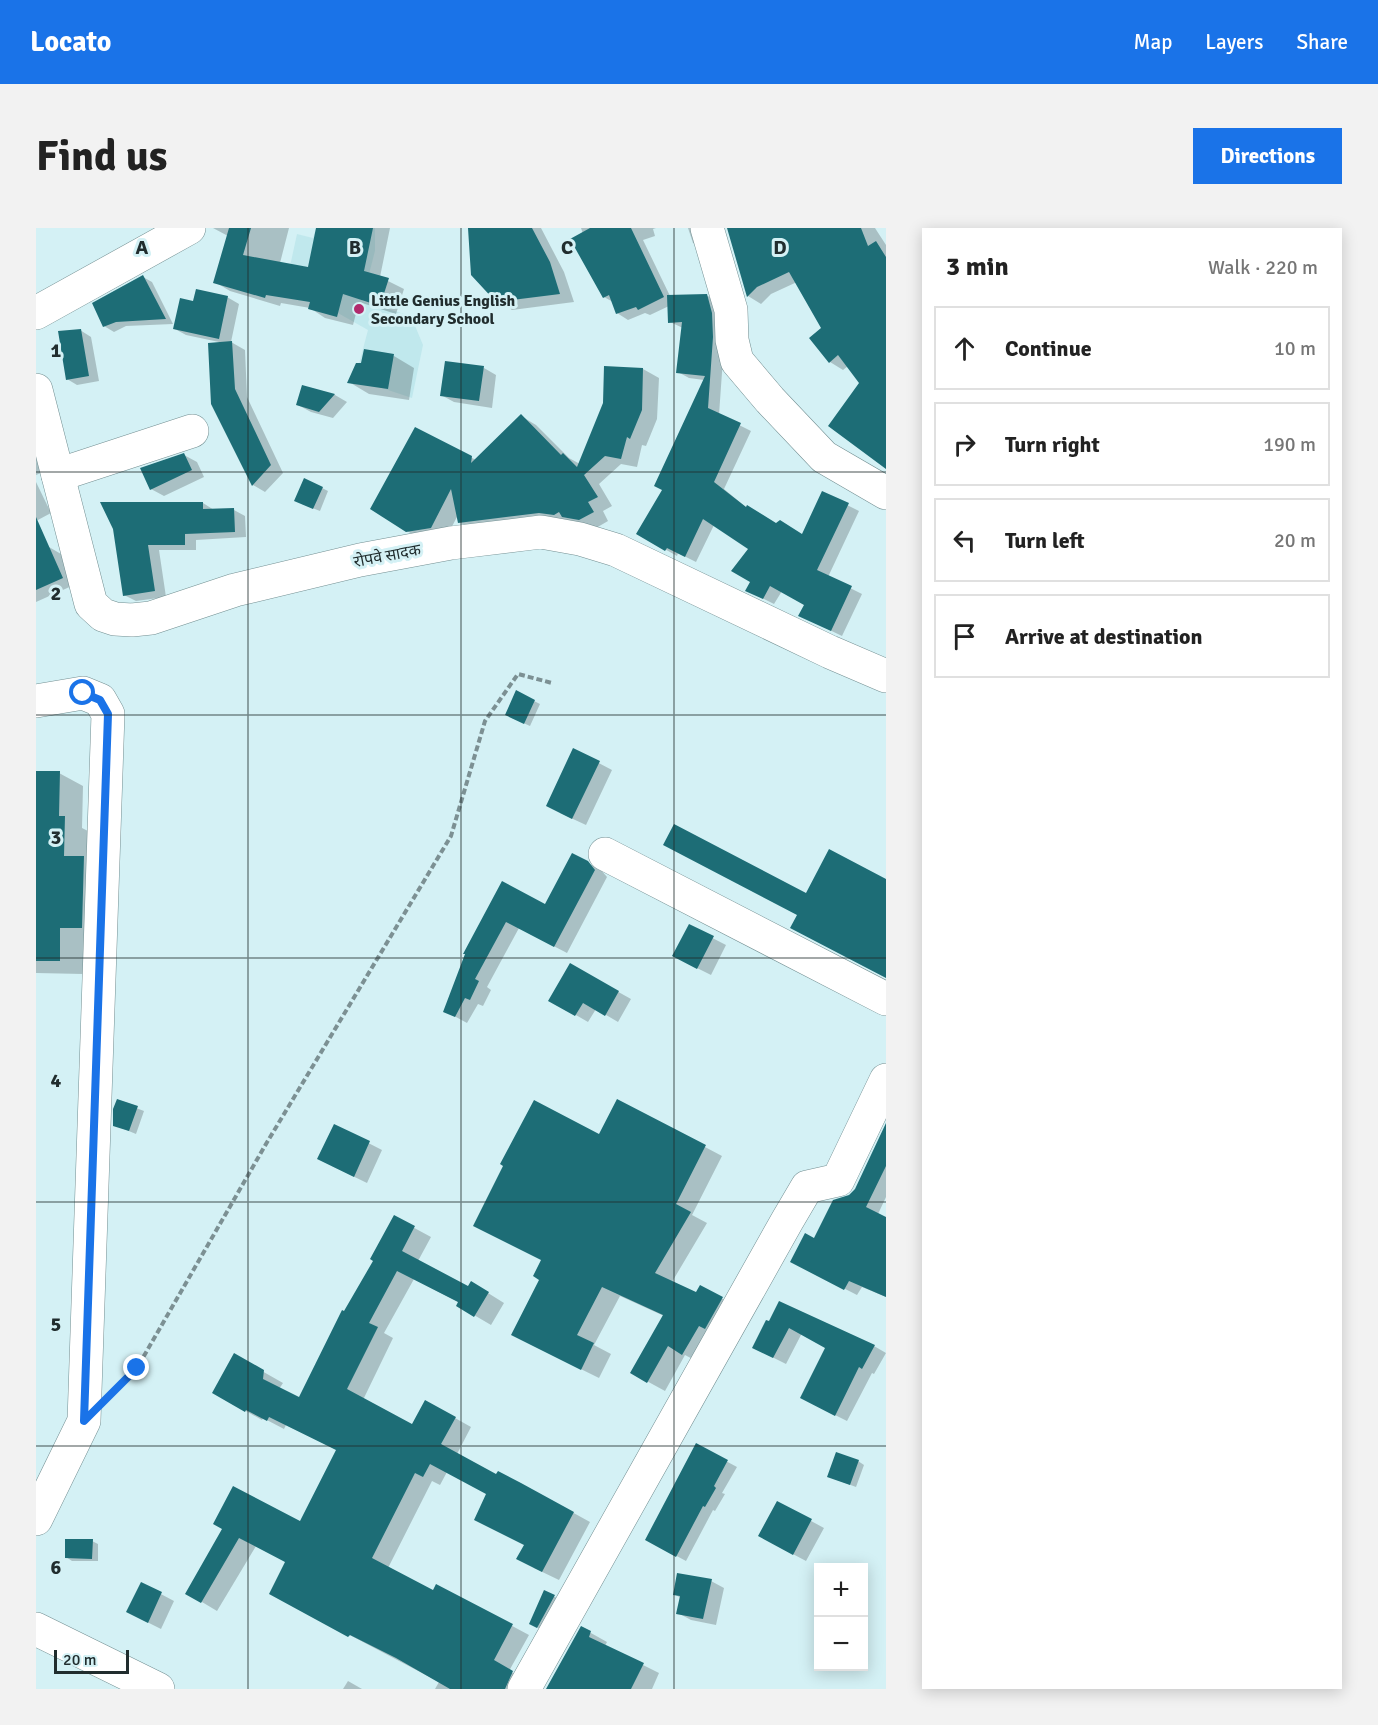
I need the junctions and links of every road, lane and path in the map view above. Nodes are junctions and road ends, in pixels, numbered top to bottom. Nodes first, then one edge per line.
1 (189, 228) edge
2 (706, 228) edge
3 (36, 313) edge
4 (36, 390) edge
5 (192, 431) dead end
6 (58, 475) junction
7 (886, 494) edge
8 (886, 676) edge
9 (552, 683) dead end
10 (36, 701) edge
11 (605, 854) dead end
12 (886, 999) edge
13 (886, 1080) edge
14 (84, 1421) junction
15 (36, 1520) edge
16 (36, 1629) edge
17 (158, 1689) edge
18 (524, 1689) edge

1 - 3 street
2 - 7 street
4 - 6 street, रोपवे सादक
5 - 6 street
6 - 8 street, रोपवे सादक
9 - 14 path
10 - 14 street
11 - 12 street
13 - 18 street
14 - 15 street
16 - 17 street

